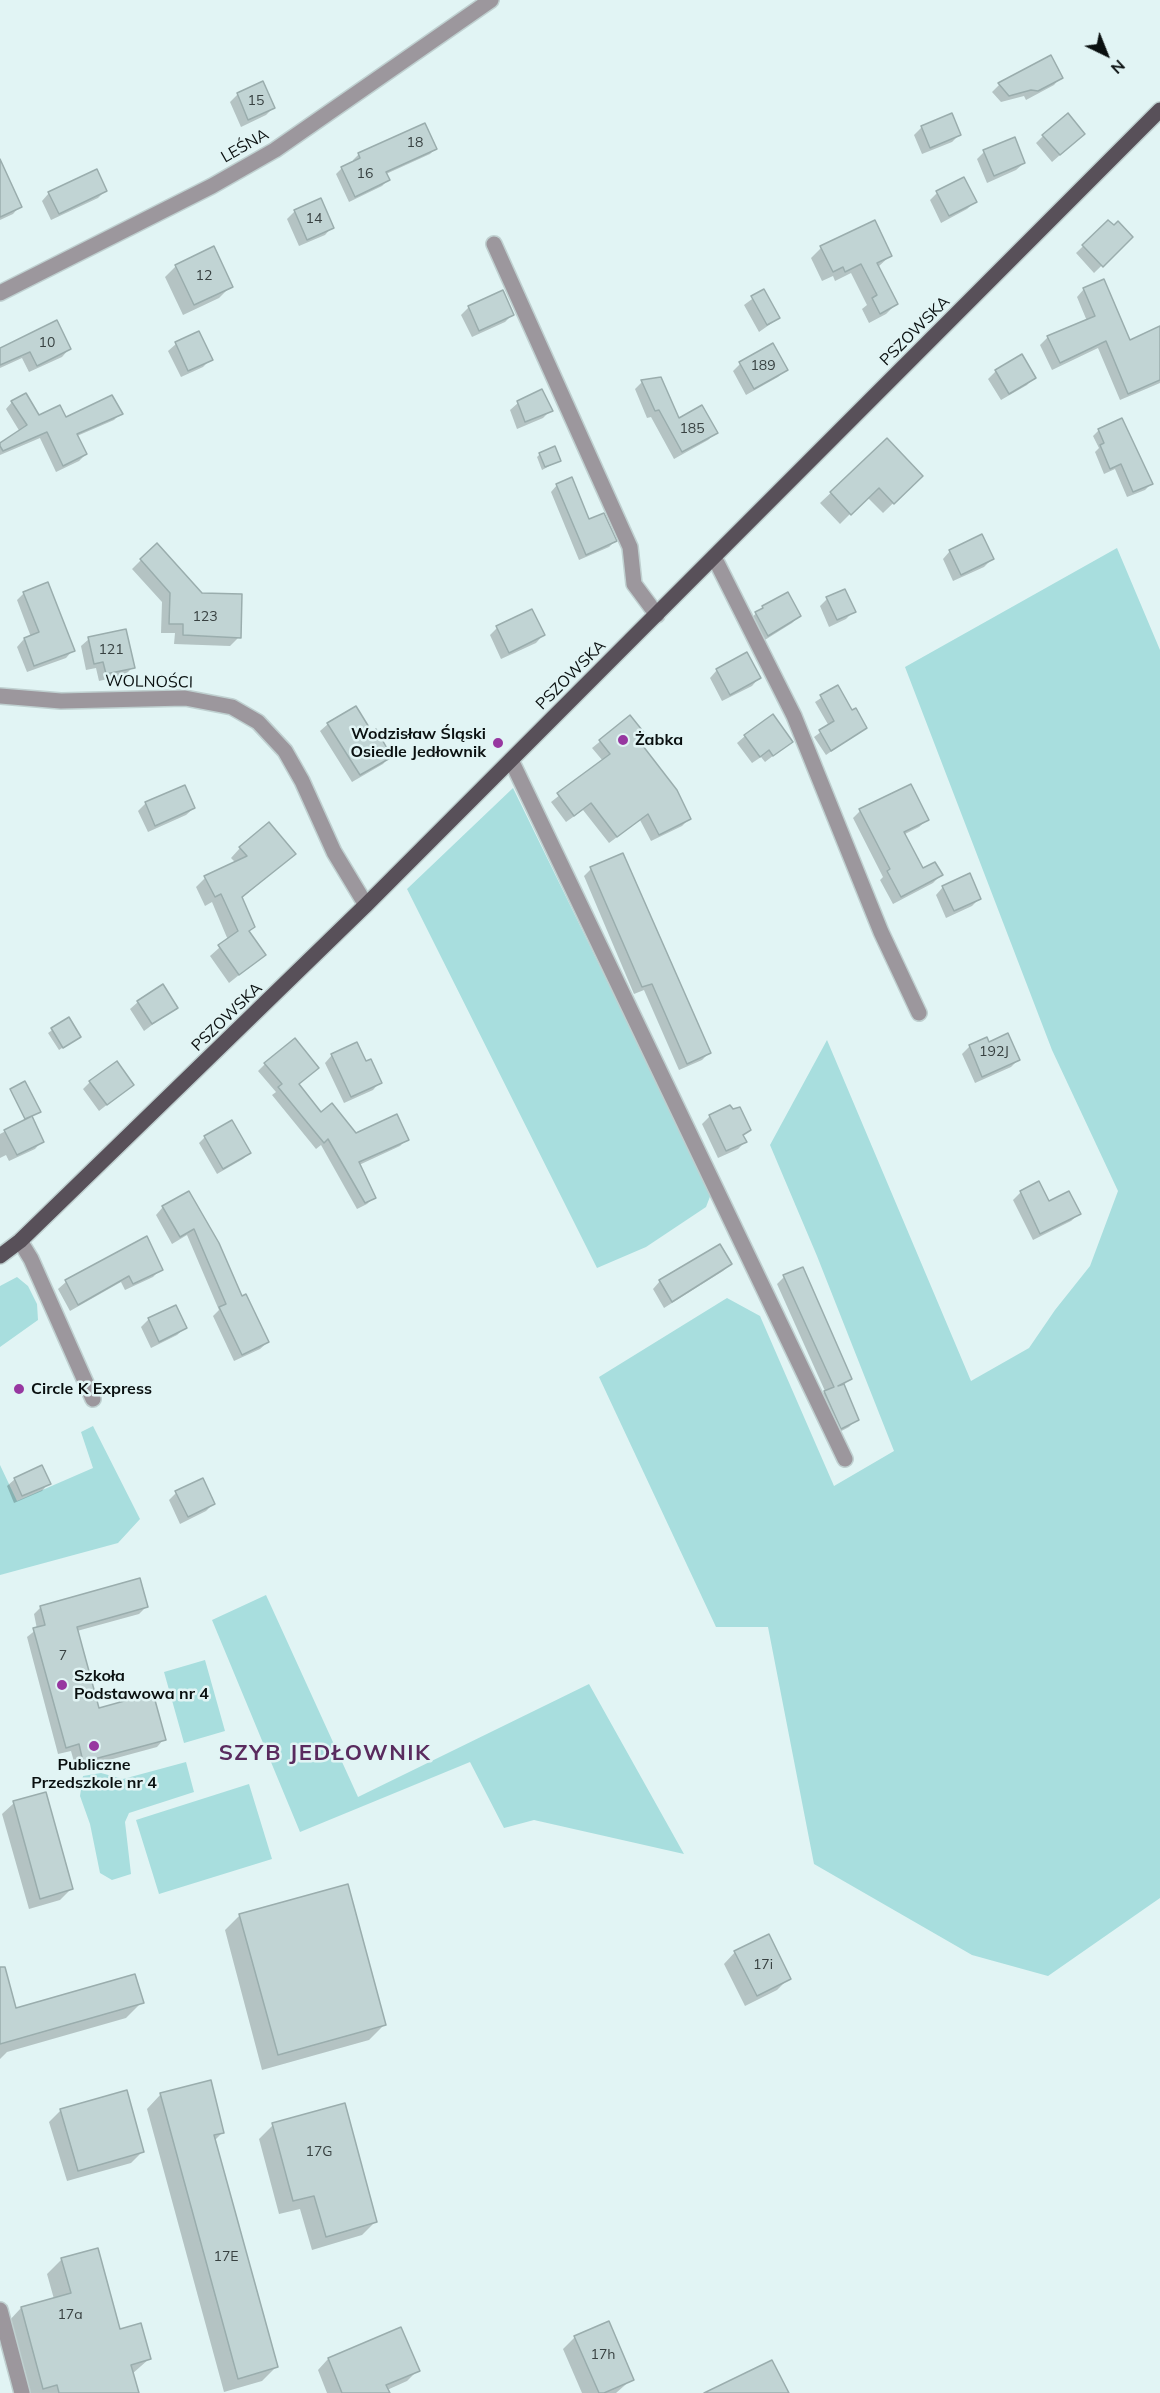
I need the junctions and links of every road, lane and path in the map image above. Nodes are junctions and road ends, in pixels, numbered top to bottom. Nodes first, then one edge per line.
1 (491, 0) edge
2 (1160, 110) edge
3 (494, 244) dead end
4 (0, 293) edge
5 (714, 557) junction
6 (657, 615) junction
7 (0, 696) edge
8 (511, 760) junction
9 (366, 905) junction
10 (919, 1013) dead end
11 (20, 1241) junction
12 (0, 1256) edge
13 (93, 1399) dead end
14 (845, 1459) dead end
15 (0, 2310) edge
16 (22, 2393) edge

1 - 4 street, LEŚNA
2 - 5 main road, PSZOWSKA
3 - 6 street
5 - 6 main road, PSZOWSKA
5 - 10 street
6 - 8 main road, PSZOWSKA
7 - 9 street, WOLNOŚCI
8 - 9 main road, PSZOWSKA
8 - 14 street
9 - 11 main road, PSZOWSKA
11 - 12 main road, PSZOWSKA
11 - 13 street
15 - 16 street

